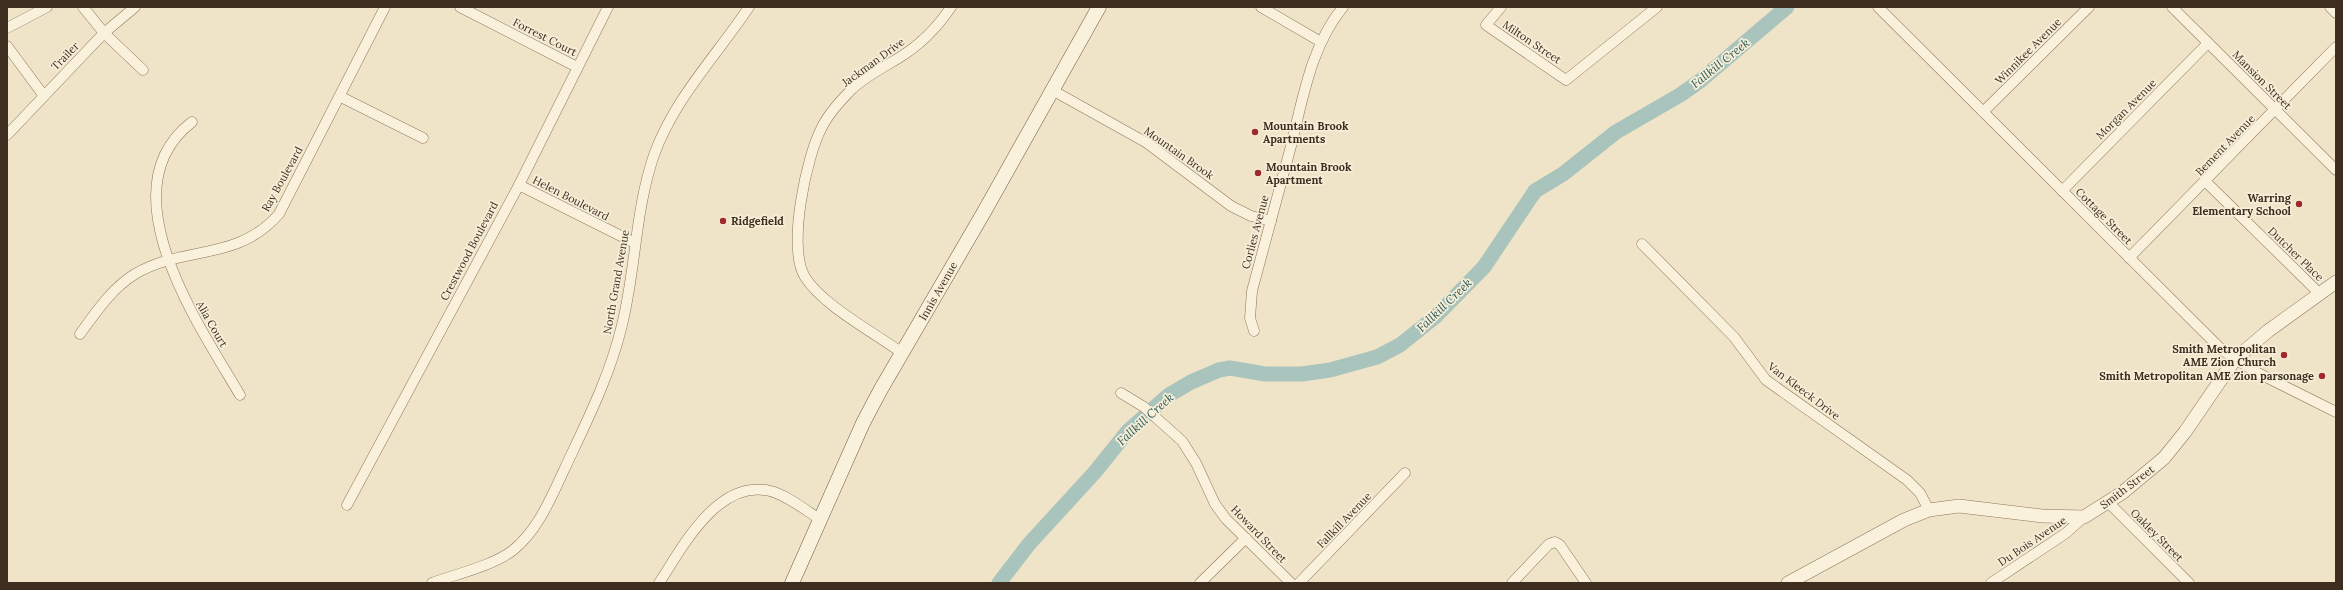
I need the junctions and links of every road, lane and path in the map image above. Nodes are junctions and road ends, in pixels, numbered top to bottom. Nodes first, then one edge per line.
1 (47, 7) edge
2 (83, 7) edge
3 (135, 7) edge
4 (385, 7) edge
5 (460, 7) edge
6 (608, 7) edge
7 (749, 7) edge
8 (951, 7) edge
9 (1099, 7) edge
10 (1261, 7) edge
11 (1343, 7) edge
12 (1501, 7) edge
13 (1657, 7) edge
14 (1878, 7) edge
15 (2089, 7) edge
16 (2172, 7) edge
17 (2330, 7) edge
18 (2336, 13) edge
19 (7, 28) edge
20 (104, 33) junction
21 (1320, 42) junction
22 (2208, 43) junction
23 (7, 46) edge
24 (2336, 47) edge
25 (577, 67) junction
26 (143, 70) dead end
27 (1052, 90) junction
28 (44, 96) junction
29 (340, 97) junction
30 (2275, 110) junction
31 (1983, 112) junction
32 (192, 122) dead end
33 (7, 135) edge
34 (423, 138) dead end
35 (2336, 170) edge
36 (2205, 181) junction
37 (519, 185) junction
38 (2062, 191) junction
39 (1271, 221) junction
40 (635, 243) junction
41 (1642, 244) dead end
42 (2129, 258) junction
43 (169, 261) junction
44 (2336, 282) edge
45 (2319, 293) junction
46 (1254, 331) dead end
47 (80, 334) dead end
48 (902, 353) junction
49 (2235, 359) junction
50 (1121, 393) dead end
51 (240, 395) dead end
52 (2336, 412) edge
53 (1405, 473) dead end
54 (2109, 503) junction
55 (347, 505) dead end
56 (1929, 510) junction
57 (2084, 516) junction
58 (821, 520) junction
59 (1246, 538) junction
60 (432, 583) edge
61 (659, 583) edge
62 (792, 583) edge
63 (1200, 583) edge
64 (1291, 583) edge
65 (1299, 583) edge
66 (1512, 583) edge
67 (1586, 583) edge
68 (1788, 583) edge
69 (1991, 583) edge
70 (2189, 583) edge

1 - 19 street
2 - 20 street
3 - 20 street, Trailer
4 - 29 street, Ray Boulevard
5 - 25 street, Forrest Court
6 - 25 street, Crestwood Boulevard
7 - 40 street, North Grand Avenue
8 - 48 street, Jackman Drive
9 - 27 main road, Innis Avenue
10 - 21 street
11 - 21 street, Corlies Avenue
12 - 13 street, Milton Street
14 - 31 street, Cottage Street
15 - 31 street, Winnikee Avenue
16 - 22 street, Mansion Street
17 - 18 street
20 - 26 street
20 - 28 street, Trailer
21 - 39 street, Corlies Avenue
22 - 30 street, Mansion Street
22 - 38 street, Morgan Avenue
23 - 28 street
24 - 30 street, Bement Avenue
25 - 37 street, Crestwood Boulevard
27 - 39 street, Mountain Brook
27 - 48 main road, Innis Avenue
28 - 33 street, Trailer
29 - 34 street
29 - 43 street, Ray Boulevard
30 - 35 street, Mansion Street
30 - 36 street, Bement Avenue
31 - 38 street, Cottage Street
32 - 43 street, Alia Court
36 - 42 street, Bement Avenue
36 - 45 street, Dutcher Place
37 - 40 street, Helen Boulevard
37 - 55 street, Crestwood Boulevard
38 - 42 street, Cottage Street
39 - 46 street, Corlies Avenue
40 - 60 street, North Grand Avenue
41 - 56 street, Van Kleeck Drive
42 - 49 street, Cottage Street
43 - 47 street, Ray Boulevard
43 - 51 street, Alia Court
44 - 45 street, Smith Street
45 - 49 street, Smith Street
48 - 58 main road, Innis Avenue
49 - 52 street, Cottage Street
49 - 54 street, Smith Street
50 - 59 street, Howard Street
53 - 65 street, Fallkill Avenue
54 - 57 street, Smith Street
54 - 70 street, Oakley Street
56 - 57 street, Smith Street
56 - 68 street, Smith Street
57 - 69 street, Du Bois Avenue
58 - 61 street
58 - 62 main road, Innis Avenue
59 - 63 street
59 - 64 street, Howard Street
66 - 67 street

